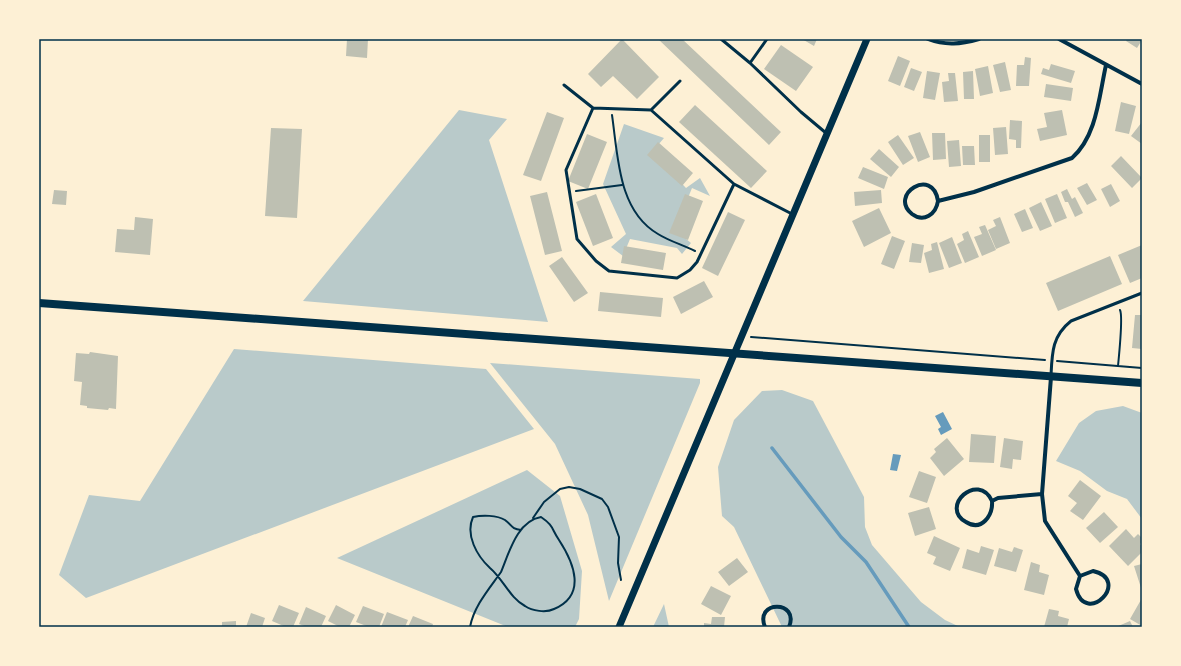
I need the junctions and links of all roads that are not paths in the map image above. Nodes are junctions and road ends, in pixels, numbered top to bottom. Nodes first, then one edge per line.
1 (721, 39) edge
2 (767, 39) edge
3 (867, 39) edge
4 (928, 39) edge
5 (979, 39) edge
6 (1059, 39) edge
7 (750, 63) junction
8 (1106, 66) junction
9 (680, 81) dead end
10 (1142, 84) edge
11 (564, 85) dead end
12 (593, 108) junction
13 (651, 110) junction
14 (826, 133) junction
15 (734, 184) junction
16 (938, 201) junction
17 (792, 214) junction
18 (1142, 293) edge
19 (39, 303) edge
20 (733, 353) junction
21 (1051, 376) junction
22 (1142, 383) edge
23 (1042, 494) junction
24 (992, 501) junction
25 (1080, 576) junction
26 (619, 627) edge
27 (765, 627) edge
28 (789, 627) edge

1 - 7 lane
2 - 7 lane
3 - 14 street
4 - 5 street
6 - 8 street
7 - 14 lane
8 - 10 street
8 - 16 street
9 - 13 lane
11 - 12 lane
12 - 13 lane
12 - 15 lane
13 - 15 lane
14 - 17 street
15 - 17 lane
16 - 16 street
17 - 20 street
18 - 21 lane
19 - 20 main road
20 - 21 main road
20 - 26 street
21 - 22 main road
21 - 23 street
23 - 24 street
23 - 25 street
24 - 24 street
25 - 25 street
27 - 28 street

